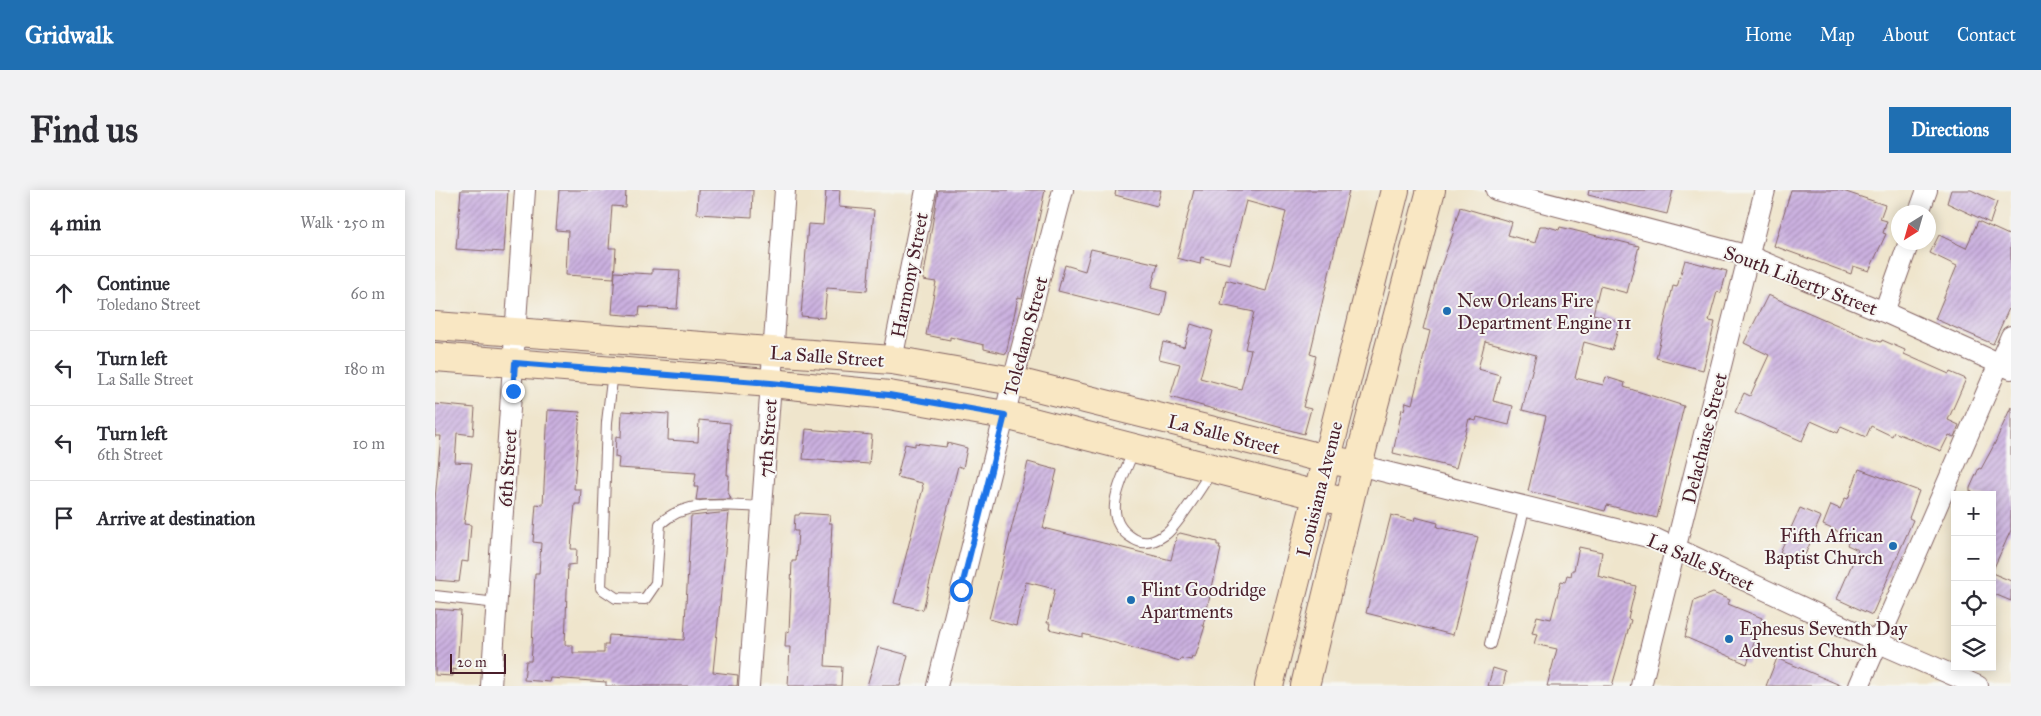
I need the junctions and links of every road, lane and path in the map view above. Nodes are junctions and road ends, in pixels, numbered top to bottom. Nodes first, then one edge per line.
1 (525, 190) edge
2 (785, 190) edge
3 (926, 190) edge
4 (1063, 190) edge
5 (1395, 190) edge
6 (1431, 190) edge
7 (1496, 190) edge
8 (1765, 190) edge
9 (1927, 190) edge
10 (1922, 205) edge
11 (1906, 250) edge
12 (1749, 256) junction
13 (1369, 292) junction
14 (1401, 301) junction
15 (1884, 312) junction
16 (435, 326) edge
17 (516, 332) junction
18 (2011, 336) edge
19 (774, 352) junction
20 (435, 357) edge
21 (892, 360) junction
22 (515, 363) junction
23 (2005, 366) edge
24 (613, 371) junction
25 (1013, 381) junction
26 (771, 383) junction
27 (1005, 415) junction
28 (1135, 448) junction
29 (1326, 459) junction
30 (1358, 465) junction
31 (1214, 468) junction
32 (1317, 495) junction
33 (1348, 503) junction
34 (762, 506) junction
35 (1525, 506) junction
36 (1677, 548) junction
37 (435, 596) edge
38 (497, 603) junction
39 (1879, 643) junction
40 (1490, 644) dead end
41 (491, 686) edge
42 (749, 686) edge
43 (937, 686) edge
44 (1269, 686) edge
45 (1305, 686) edge
46 (1641, 686) edge
47 (1859, 686) edge
48 (1977, 686) edge

1 - 17 street, 6th Street
2 - 19 street, 7th Street
3 - 21 street, Harmony Street
4 - 25 street, Toledano Street
5 - 13 street, Louisiana Avenue
6 - 14 street, Louisiana Avenue
7 - 12 street, South Liberty Street
8 - 12 street, Delachaise Street
9 - 10 street
11 - 15 street
12 - 15 street, South Liberty Street
12 - 36 street, Delachaise Street
13 - 14 street
13 - 29 street, Louisiana Avenue
14 - 30 street, Louisiana Avenue
15 - 23 street, South Liberty Street
16 - 17 street, La Salle Street
17 - 19 street, La Salle Street
17 - 22 street, 6th Street
18 - 23 street
19 - 21 street, La Salle Street
19 - 26 street, 7th Street
20 - 22 street, La Salle Street
21 - 25 street, La Salle Street
22 - 24 street, La Salle Street
22 - 38 street, 6th Street
23 - 39 street
24 - 26 street, La Salle Street
24 - 34 lane
25 - 27 street, Toledano Street
25 - 29 street, La Salle Street
26 - 27 street, La Salle Street
26 - 34 street, 7th Street
27 - 28 street, La Salle Street
27 - 43 street, Toledano Street
28 - 31 street, La Salle Street
28 - 31 lane
29 - 30 street, La Salle Street
29 - 32 street, Louisiana Avenue
30 - 33 street, Louisiana Avenue
30 - 35 street, La Salle Street
31 - 32 street, La Salle Street
32 - 33 street, La Salle Street
32 - 44 street, Louisiana Avenue
33 - 45 street, Louisiana Avenue
34 - 42 street, 7th Street
35 - 36 street, La Salle Street
35 - 40 lane
36 - 39 street, La Salle Street
36 - 46 street, Delachaise Street
37 - 38 lane
38 - 41 street, 6th Street
39 - 47 street
39 - 48 street, La Salle Street

